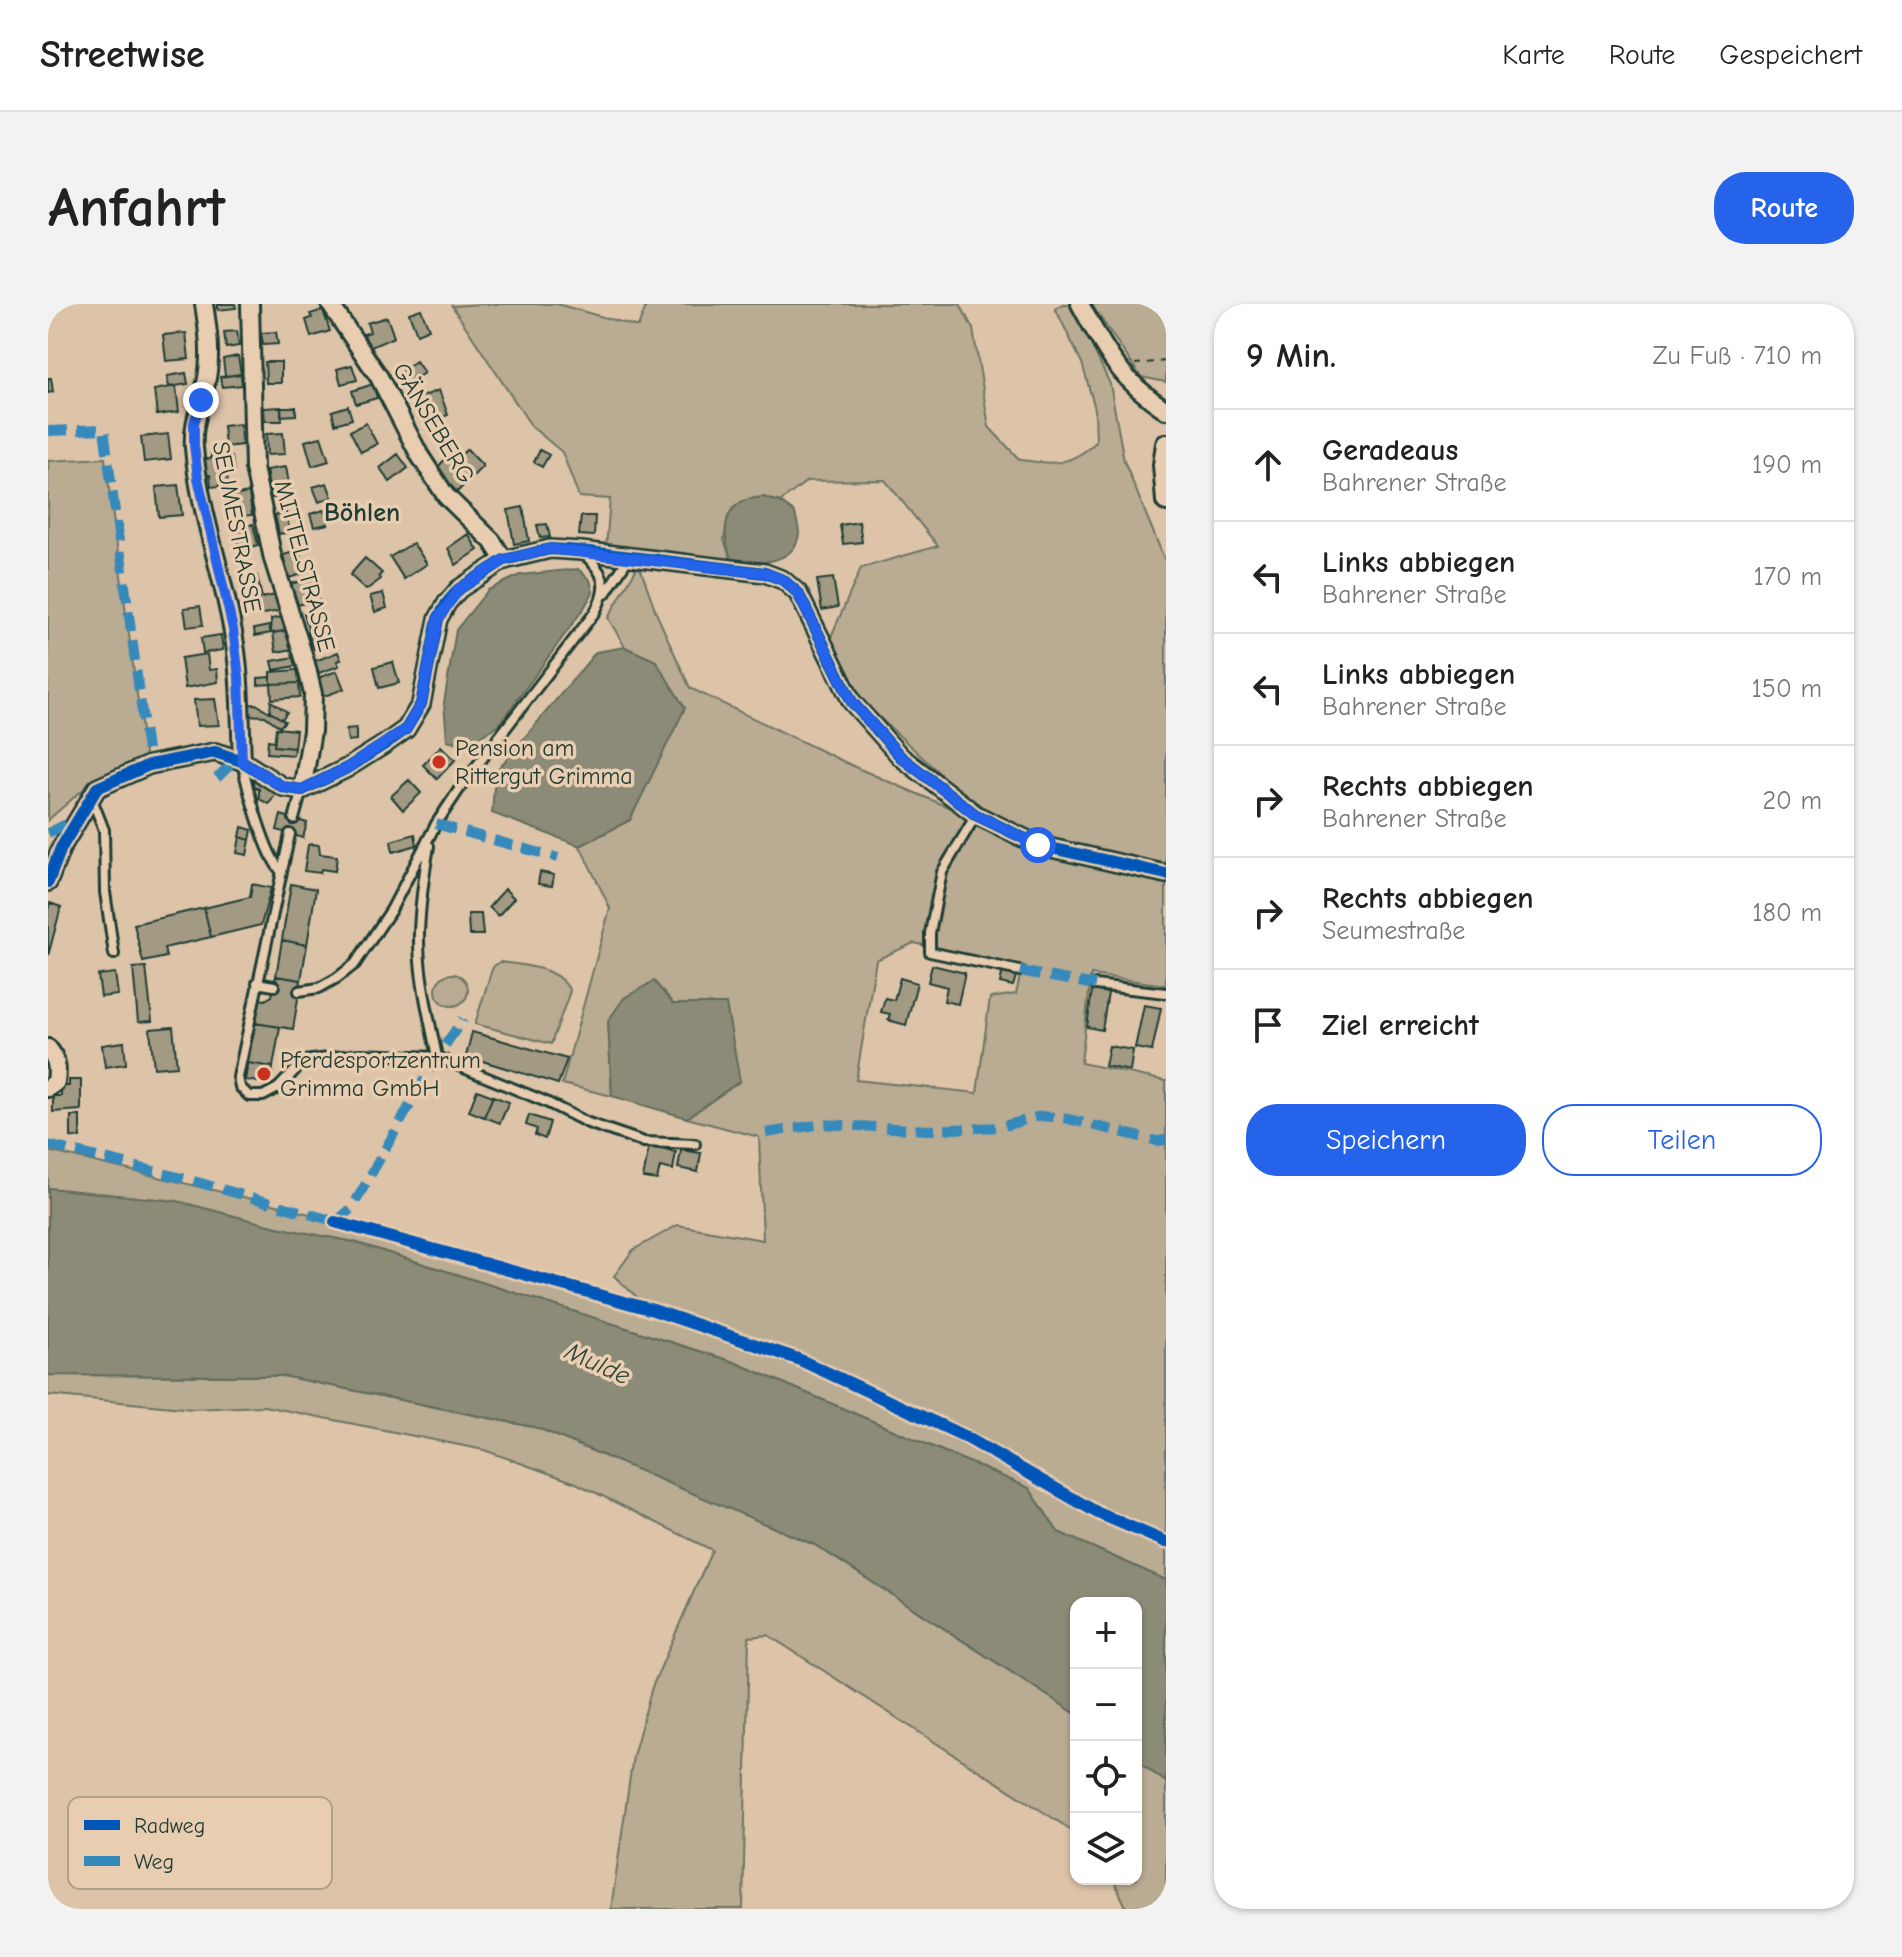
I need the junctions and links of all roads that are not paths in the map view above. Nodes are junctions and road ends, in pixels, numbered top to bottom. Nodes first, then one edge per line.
1 (204, 304) edge
2 (250, 304) edge
3 (330, 304) edge
4 (1080, 304) edge
5 (1166, 410) edge
6 (1166, 444) edge
7 (1166, 501) edge
8 (581, 551) junction
9 (630, 556) junction
10 (504, 560) junction
11 (602, 598) junction
12 (242, 761) junction
13 (302, 790) junction
14 (91, 798) junction
15 (976, 815) junction
16 (294, 819) dead end
17 (290, 834) dead end
18 (431, 838) junction
19 (282, 872) junction
20 (1166, 874) edge
21 (48, 882) edge
22 (114, 954) dead end
23 (1020, 971) dead end
24 (257, 983) junction
25 (1095, 985) dead end
26 (274, 986) dead end
27 (299, 991) dead end
28 (1166, 993) edge
29 (48, 1048) edge
30 (437, 1057) junction
31 (48, 1088) edge
32 (695, 1144) dead end

1 - 12 street, SEUMESTRASSE
2 - 13 street, MITTELSTRASSE
3 - 10 street, GÄNSEBERG
4 - 5 street
6 - 7 street
8 - 9 street
8 - 10 street
8 - 11 lane
9 - 11 lane
9 - 15 street
10 - 13 street
11 - 18 lane
12 - 13 street
12 - 14 street
12 - 19 lane
13 - 16 lane
14 - 21 street
14 - 22 lane
15 - 20 street
15 - 23 lane
17 - 19 lane
18 - 27 lane
18 - 30 lane
19 - 24 lane
24 - 26 lane
24 - 30 lane
25 - 28 lane
29 - 31 street
30 - 32 lane

